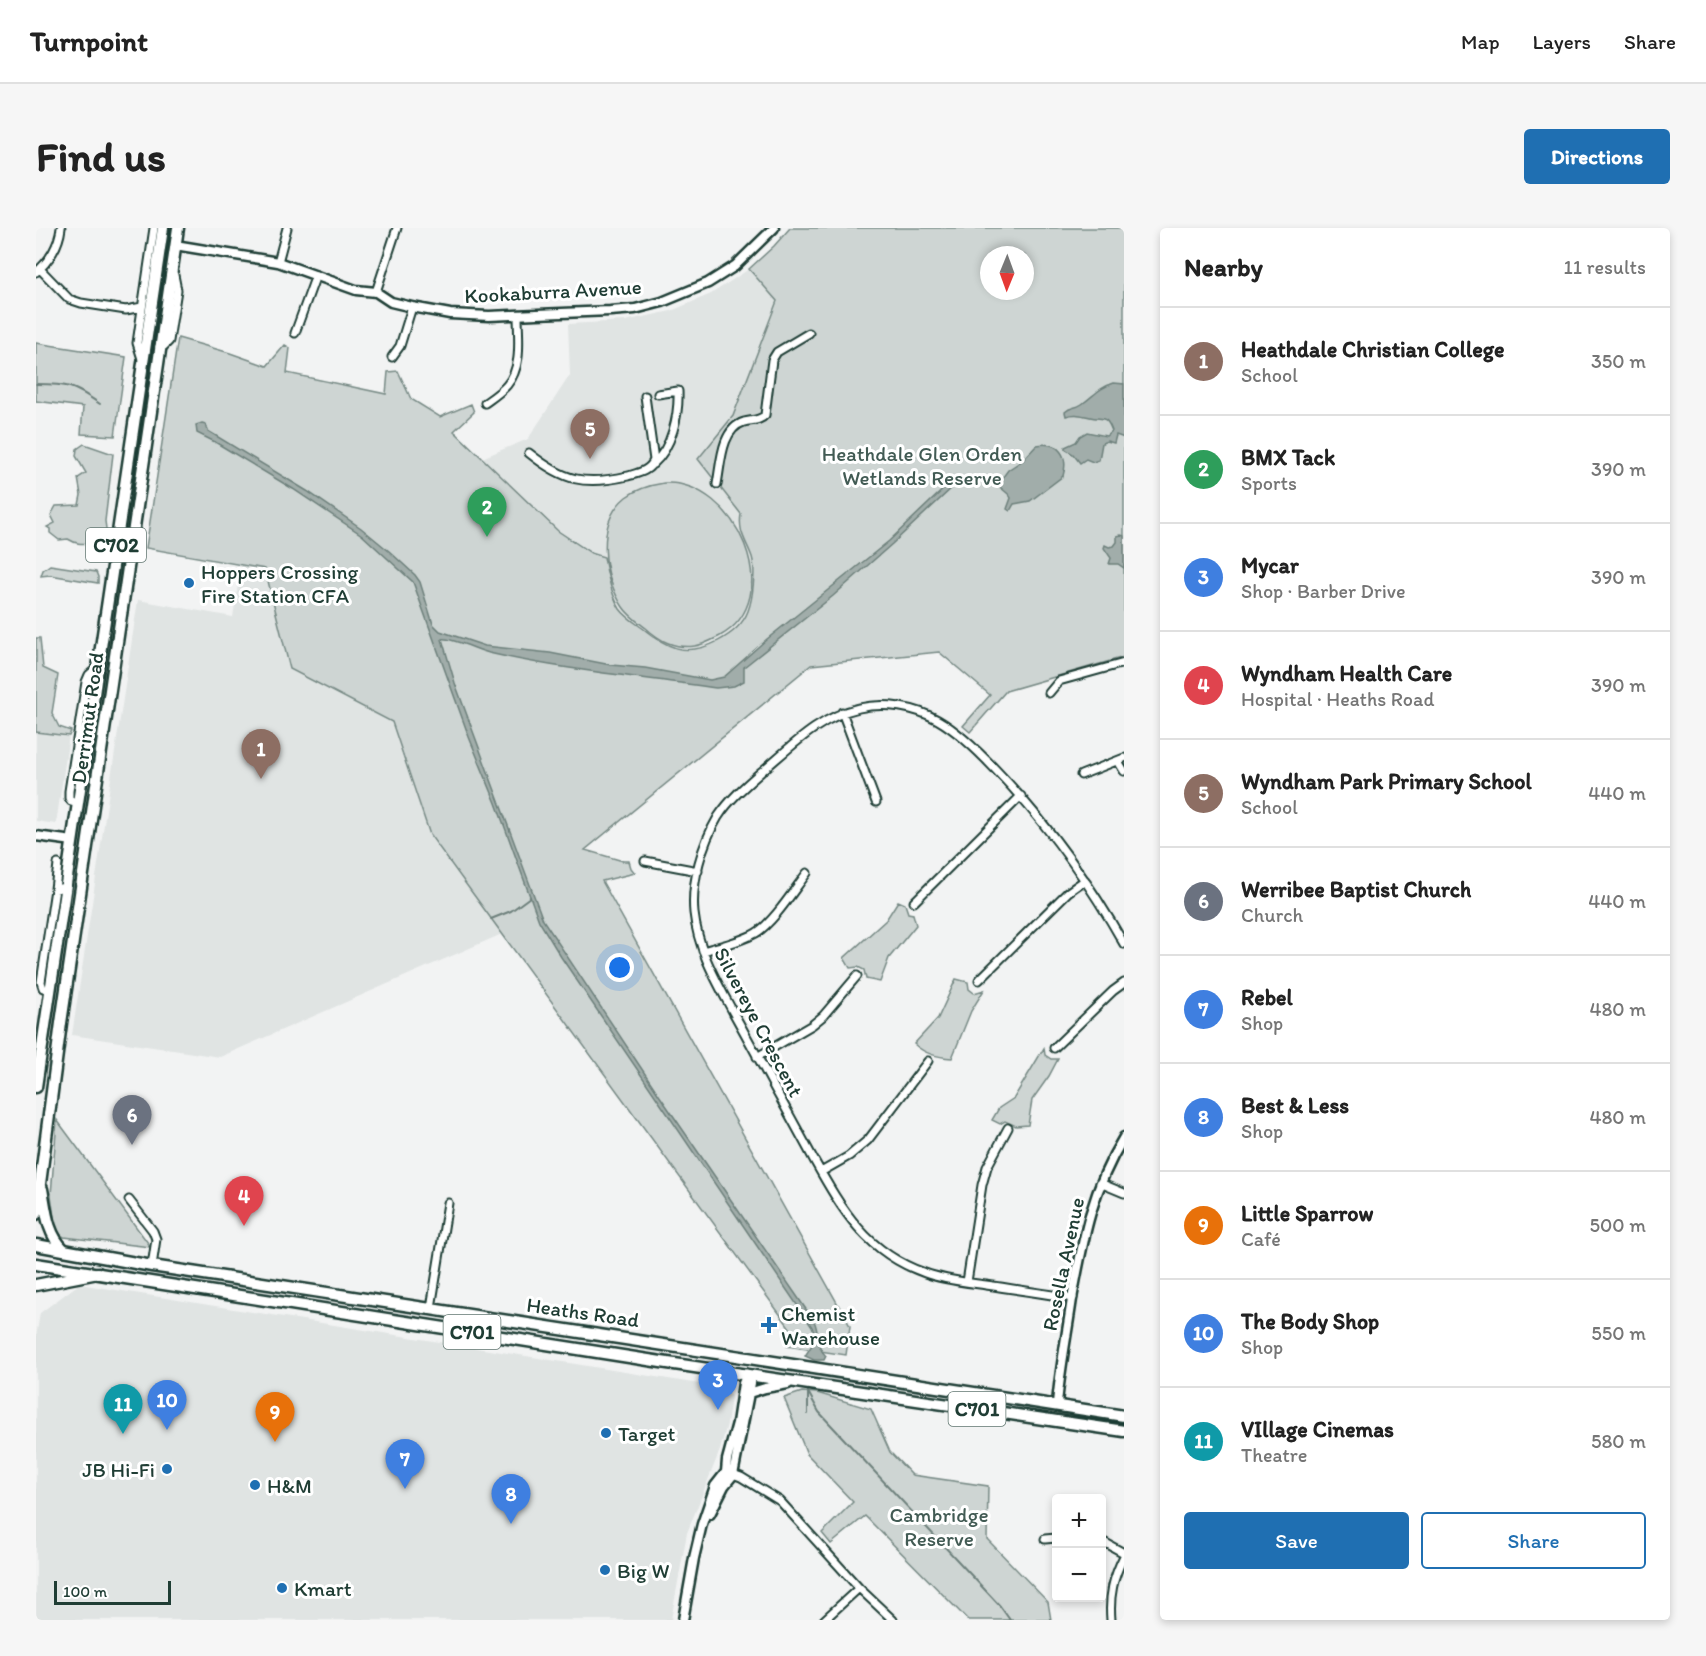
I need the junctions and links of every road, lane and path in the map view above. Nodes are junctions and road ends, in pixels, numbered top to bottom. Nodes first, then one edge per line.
1 (61, 228) edge
2 (154, 228) edge
3 (163, 228) edge
4 (178, 228) edge
5 (287, 228) edge
6 (397, 228) edge
7 (774, 228) edge
8 (161, 243) junction
9 (175, 246) junction
10 (278, 262) junction
11 (38, 271) edge
12 (316, 275) junction
13 (376, 292) junction
14 (142, 307) junction
15 (412, 307) junction
16 (518, 315) junction
17 (295, 333) dead end
18 (809, 333) dead end
19 (392, 357) dead end
20 (143, 362) junction
21 (658, 394) dead end
22 (645, 396) dead end
23 (485, 403) dead end
24 (529, 453) dead end
25 (653, 464) junction
26 (717, 484) dead end
27 (113, 563) junction
28 (129, 564) junction
29 (1124, 663) edge
30 (1049, 693) dead end
31 (842, 712) junction
32 (1121, 760) edge
33 (1124, 771) edge
34 (1082, 775) dead end
35 (97, 780) junction
36 (1021, 796) junction
37 (876, 802) dead end
38 (78, 803) junction
39 (36, 838) edge
40 (72, 844) junction
41 (88, 845) junction
42 (645, 861) dead end
43 (58, 864) dead end
44 (698, 871) junction
45 (807, 873) dead end
46 (1085, 880) junction
47 (60, 888) junction
48 (914, 902) dead end
49 (1124, 945) edge
50 (703, 951) junction
51 (70, 972) junction
52 (857, 976) dead end
53 (979, 980) dead end
54 (1124, 983) edge
55 (50, 990) junction
56 (41, 1020) edge
57 (61, 1023) junction
58 (1054, 1048) dead end
59 (757, 1057) junction
60 (928, 1061) dead end
61 (36, 1087) edge
62 (1008, 1128) dead end
63 (1124, 1137) edge
64 (821, 1172) junction
65 (41, 1179) junction
66 (1100, 1183) junction
67 (1124, 1193) edge
68 (129, 1200) dead end
69 (448, 1203) dead end
70 (36, 1214) edge
71 (36, 1245) edge
72 (64, 1250) junction
73 (36, 1264) edge
74 (152, 1266) junction
75 (98, 1273) junction
76 (967, 1282) junction
77 (36, 1285) edge
78 (177, 1286) junction
79 (1072, 1298) junction
80 (431, 1308) junction
81 (425, 1324) junction
82 (636, 1341) junction
83 (648, 1341) junction
84 (633, 1357) junction
85 (747, 1357) junction
86 (645, 1359) junction
87 (747, 1374) junction
88 (797, 1382) junction
89 (749, 1393) junction
90 (1057, 1404) junction
91 (1124, 1416) edge
92 (1055, 1421) junction
93 (1124, 1431) edge
94 (730, 1475) junction
95 (1052, 1538) edge
96 (1045, 1539) dead end
97 (1106, 1544) edge
98 (1124, 1554) edge
99 (859, 1588) junction
100 (683, 1620) edge
101 (824, 1620) edge
102 (893, 1620) edge
103 (1111, 1620) edge

1 - 11 street
2 - 14 street
3 - 8 main road, Derrimut Road / C702
4 - 9 main road, Derrimut Road / C702
5 - 10 street
6 - 13 street
7 - 16 street, Kookaburra Avenue
8 - 9 main road
8 - 20 main road, Derrimut Road / C702
9 - 10 street, Kookaburra Avenue
9 - 28 main road, Derrimut Road / C702
10 - 12 street, Kookaburra Avenue
11 - 14 street
12 - 13 street, Kookaburra Avenue
12 - 17 street
13 - 15 street, Kookaburra Avenue
14 - 20 street
15 - 16 street, Kookaburra Avenue
15 - 19 street
16 - 23 street
18 - 26 street
20 - 27 main road, Derrimut Road / C702
21 - 25 street
22 - 25 street
24 - 25 street
27 - 28 main road
27 - 38 main road, Derrimut Road / C702
28 - 35 main road, Derrimut Road / C702
29 - 30 street
31 - 36 street, Silvereye Crescent
31 - 37 street
31 - 44 street, Silvereye Crescent
32 - 33 street
32 - 34 street
35 - 38 main road
35 - 41 main road, Derrimut Road / C702
36 - 46 street, Silvereye Crescent
36 - 48 street
38 - 40 main road, Derrimut Road / C702
39 - 40 street
40 - 41 main road
40 - 47 main road, Derrimut Road / C702
41 - 51 main road, Derrimut Road / C702
42 - 44 street
43 - 47 street
44 - 50 street, Silvereye Crescent
45 - 50 street
46 - 49 street, Silvereye Crescent
46 - 53 street
47 - 55 main road, Derrimut Road / C702
50 - 59 street, Silvereye Crescent
51 - 55 main road
51 - 57 main road, Derrimut Road / C702
52 - 59 street
54 - 58 street
55 - 56 main road, Derrimut Road / C702
56 - 57 main road
56 - 61 main road, Derrimut Road / C702
57 - 65 main road, Derrimut Road / C702
59 - 64 street, Silvereye Crescent
60 - 64 street
62 - 76 street
63 - 66 street, Rosella Avenue
64 - 76 street, Silvereye Crescent
65 - 70 main road, Derrimut Road / C702
65 - 72 main road
66 - 67 street
66 - 79 street, Rosella Avenue
68 - 74 street
69 - 80 street
71 - 72 main road, Heaths Road / C701
72 - 74 main road, Heaths Road / C701
73 - 75 main road, Heaths Road / C701
74 - 78 main road
74 - 80 main road, Heaths Road / C701
75 - 77 main road
75 - 78 main road, Heaths Road / C701
76 - 79 street, Silvereye Crescent
78 - 81 main road, Heaths Road / C701
79 - 90 street, Rosella Avenue
80 - 81 main road
80 - 82 main road, Heaths Road / C701
81 - 84 main road, Heaths Road / C701
82 - 83 main road, Heaths Road / C701
82 - 84 main road
83 - 85 main road, Heaths Road / C701
83 - 86 main road
84 - 86 main road, Heaths Road / C701
85 - 87 main road
85 - 90 main road, Heaths Road / C701
86 - 87 main road, Heaths Road / C701
87 - 88 main road, Heaths Road / C701
87 - 89 street
87 - 94 street
88 - 89 street
88 - 92 main road, Heaths Road / C701
89 - 94 street
90 - 91 main road, Heaths Road / C701
90 - 92 main road
92 - 93 main road, Heaths Road / C701
94 - 99 street
94 - 100 street
95 - 96 street
97 - 98 street
98 - 103 street
99 - 101 street
99 - 102 street

